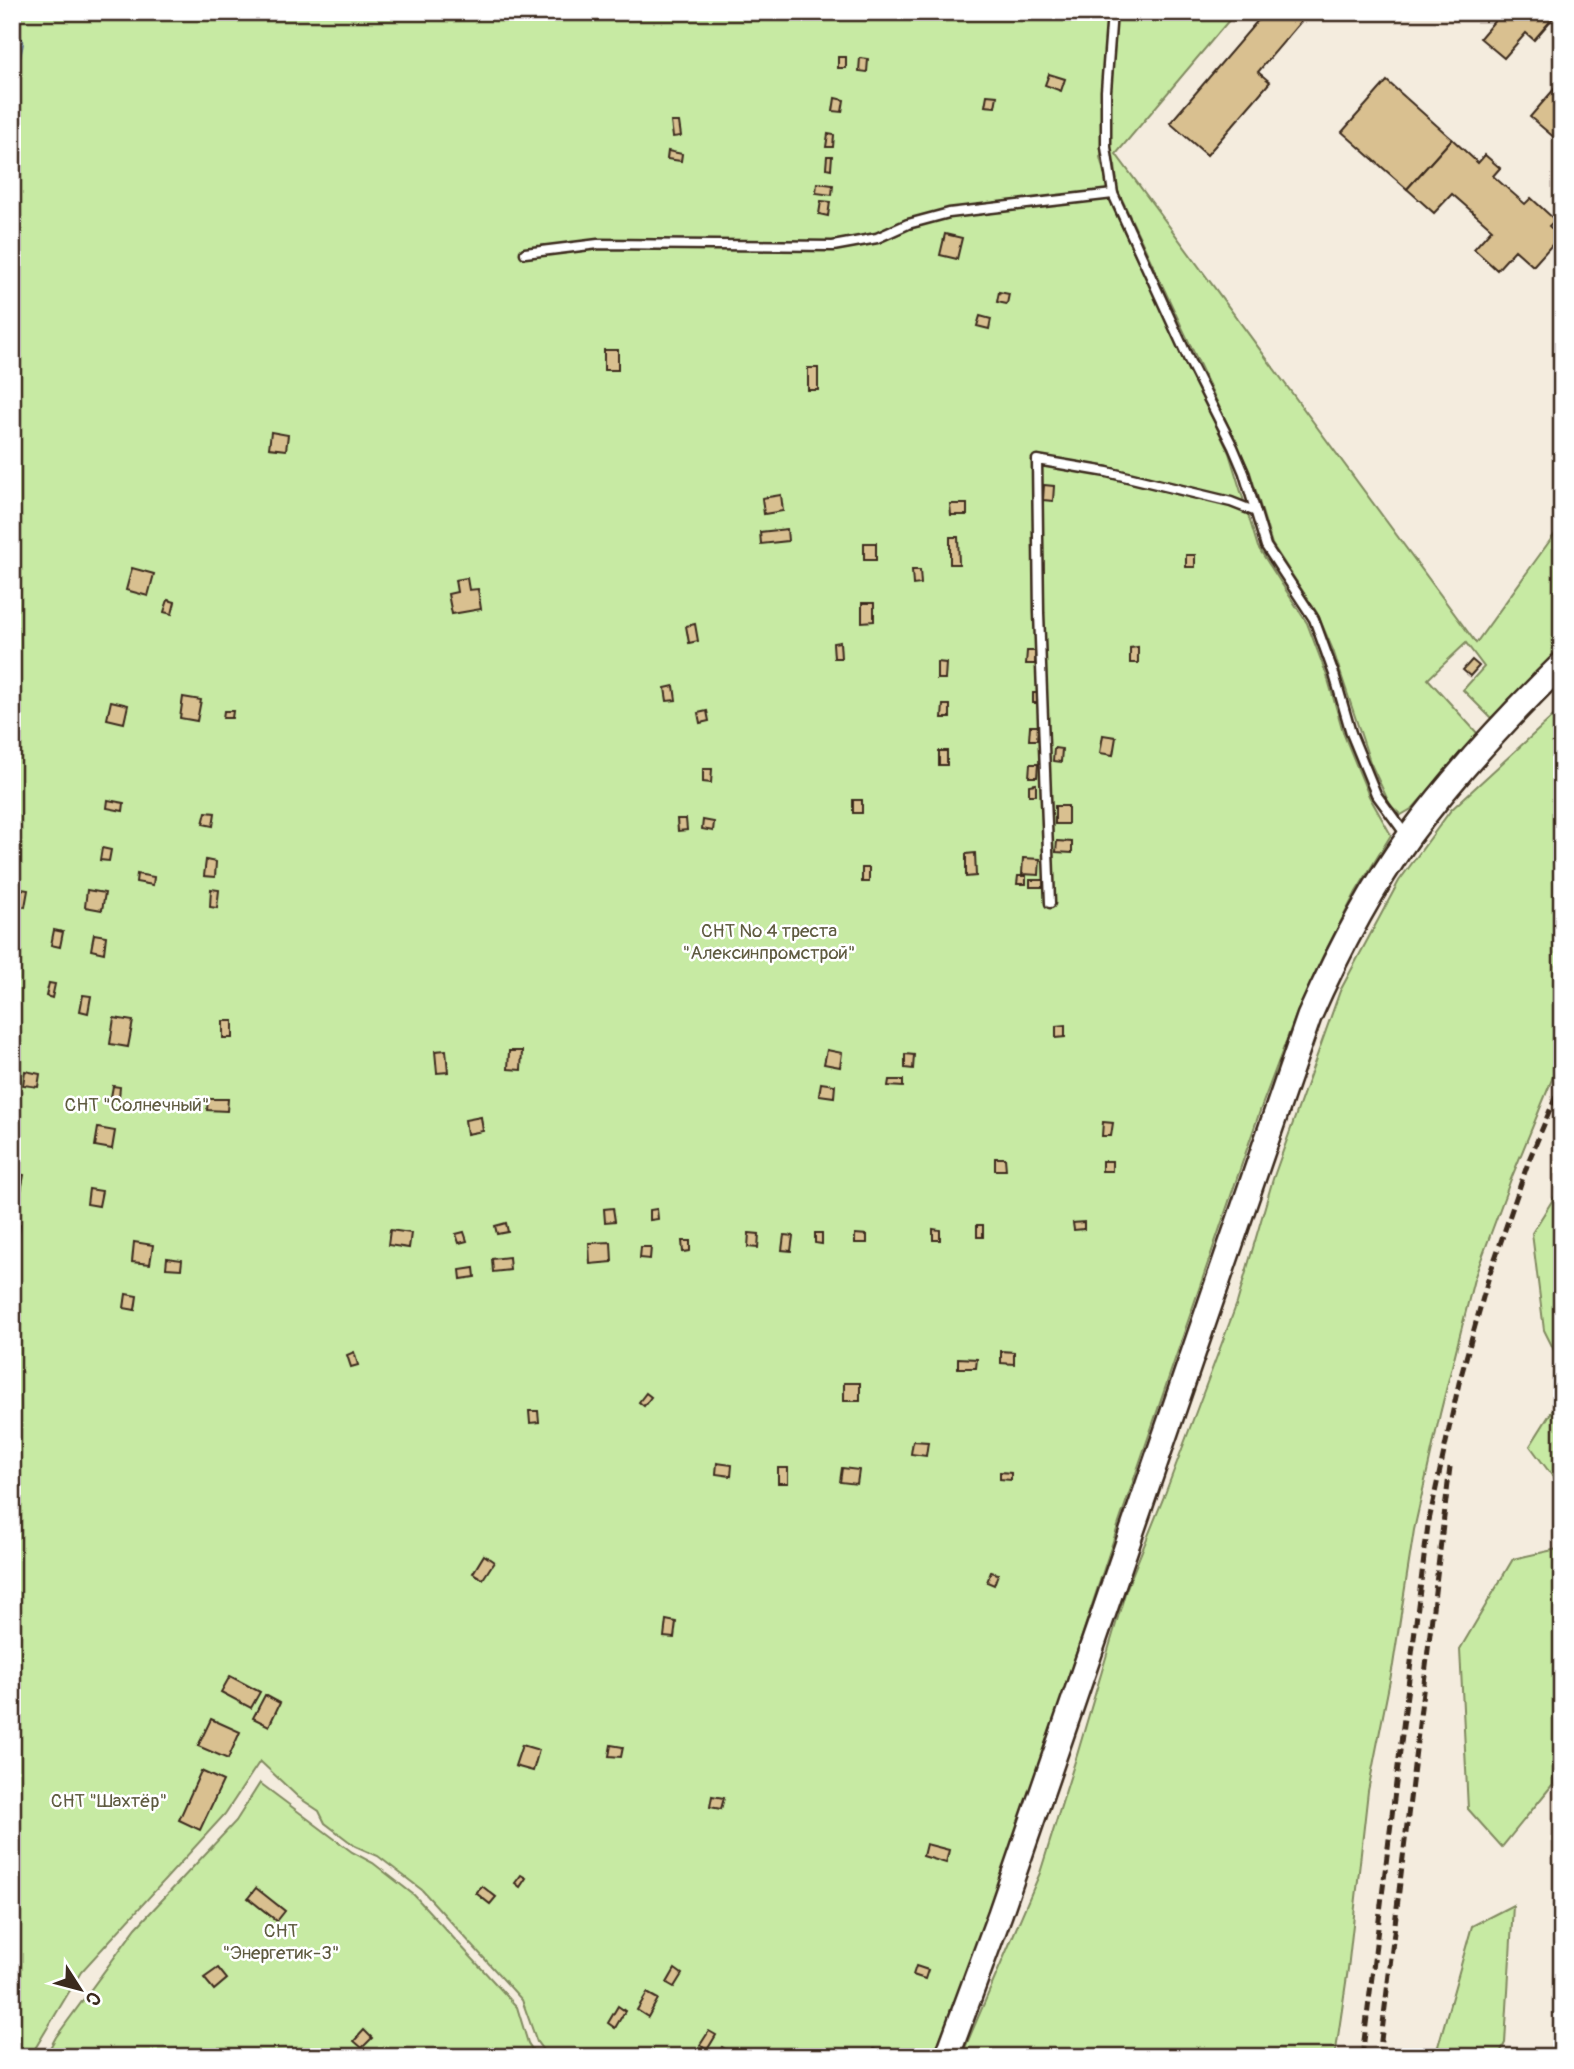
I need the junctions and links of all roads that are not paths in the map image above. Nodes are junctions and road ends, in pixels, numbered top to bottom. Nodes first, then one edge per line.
1 (1112, 12) edge
2 (1113, 194) junction
3 (525, 253) dead end
4 (1254, 511) junction
5 (1562, 664) edge
6 (1408, 838) junction
7 (1050, 903) dead end
8 (947, 2057) edge

1 - 2 lane
2 - 3 lane
2 - 4 lane
4 - 6 lane
4 - 7 lane
5 - 6 main road
6 - 8 main road

